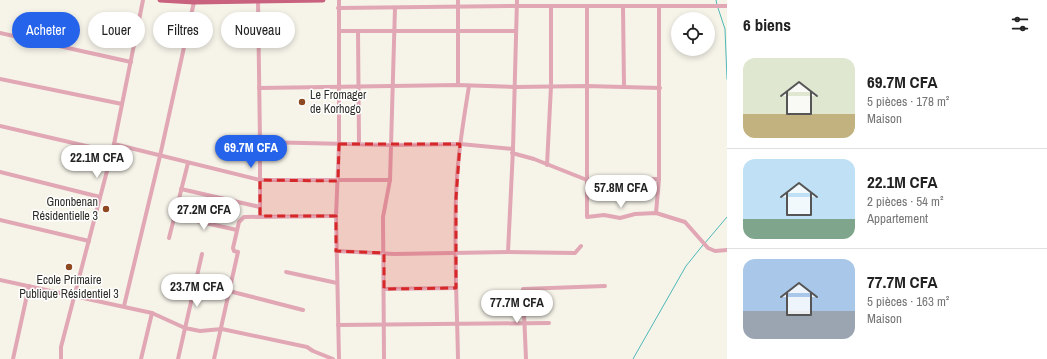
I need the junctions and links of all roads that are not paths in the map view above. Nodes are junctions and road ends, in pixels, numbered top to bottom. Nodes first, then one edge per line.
1 (143, 0) edge
2 (160, 0) edge
3 (323, 0) edge
4 (339, 0) edge
5 (458, 0) edge
6 (517, 0) edge
7 (201, 1) edge
8 (258, 1) edge
9 (194, 2) junction
10 (516, 6) junction
11 (551, 6) junction
12 (587, 6) junction
13 (623, 6) junction
14 (727, 6) edge
15 (458, 7) junction
16 (659, 7) junction
17 (338, 8) junction
18 (395, 8) junction
19 (358, 31) junction
20 (394, 31) junction
21 (458, 31) junction
22 (516, 31) junction
23 (339, 32) junction
24 (0, 33) edge
25 (131, 62) junction
26 (0, 79) edge
27 (458, 85) junction
28 (338, 86) junction
29 (359, 86) junction
30 (392, 86) junction
31 (469, 86) junction
32 (551, 86) junction
33 (587, 86) junction
34 (515, 87) junction
35 (624, 87) junction
36 (260, 88) junction
37 (660, 88) junction
38 (122, 104) junction
39 (0, 126) edge
40 (260, 142) junction
41 (114, 144) junction
42 (339, 144) junction
43 (359, 144) junction
44 (460, 144) junction
45 (392, 145) junction
46 (513, 151) junction
47 (112, 152) junction
48 (160, 156) junction
49 (188, 163) junction
50 (547, 164) junction
51 (0, 172) edge
52 (659, 179) junction
53 (260, 180) junction
54 (390, 180) junction
55 (587, 180) junction
56 (338, 181) junction
57 (181, 188) junction
58 (100, 197) junction
59 (260, 207) junction
60 (656, 213) junction
61 (174, 216) junction
62 (260, 216) junction
63 (336, 216) junction
64 (0, 220) edge
65 (237, 230) junction
66 (169, 238) dead end
67 (89, 241) junction
68 (581, 246) dead end
69 (727, 250) edge
70 (336, 251) junction
71 (508, 252) junction
72 (384, 253) junction
73 (456, 253) junction
74 (202, 254) dead end
75 (286, 272) dead end
76 (0, 280) edge
77 (336, 283) junction
78 (29, 286) junction
79 (605, 286) dead end
80 (456, 288) junction
81 (384, 290) junction
82 (229, 291) junction
83 (75, 295) junction
84 (124, 306) junction
85 (303, 310) dead end
86 (152, 313) junction
87 (525, 324) junction
88 (549, 324) dead end
89 (338, 325) junction
90 (384, 325) junction
91 (457, 325) junction
92 (185, 328) junction
93 (222, 329) junction
94 (13, 359) edge
95 (61, 359) edge
96 (141, 359) edge
97 (178, 359) edge
98 (214, 359) edge
99 (333, 359) edge
100 (339, 359) edge
101 (384, 359) edge
102 (458, 359) edge
103 (526, 359) edge

1 - 25 street
2 - 9 main road
3 - 8 main road
4 - 17 street
5 - 15 street
6 - 10 street
7 - 8 main road
7 - 9 main road
8 - 36 street
9 - 48 street
10 - 11 street
10 - 15 street
10 - 22 street
11 - 12 street
11 - 32 street
12 - 13 street
12 - 33 street
13 - 16 street
13 - 35 street
14 - 16 street
15 - 18 street
15 - 21 street
16 - 37 street
17 - 18 street
17 - 23 street
18 - 20 street
19 - 20 street
19 - 23 street
19 - 29 street
20 - 21 street
20 - 30 street
21 - 22 street
21 - 27 street
22 - 34 street
23 - 28 street
24 - 25 street
25 - 38 street
26 - 38 street
27 - 30 street
27 - 31 street
28 - 29 street
28 - 36 street
28 - 42 street
29 - 30 street
29 - 43 street
30 - 45 street
31 - 34 street
31 - 44 street
32 - 33 street
32 - 34 street
32 - 50 street
33 - 35 street
33 - 55 street
34 - 46 street
35 - 37 street
36 - 40 street
37 - 52 street
38 - 41 street
39 - 47 street
40 - 42 street
40 - 53 street
41 - 47 street
41 - 48 street
42 - 43 street
42 - 56 street
43 - 45 street
44 - 45 street
44 - 46 street
44 - 73 street
45 - 54 street
46 - 50 street
46 - 71 street
47 - 58 street
48 - 49 street
48 - 84 street
49 - 53 street
49 - 57 street
50 - 55 street
51 - 58 street
52 - 55 street
52 - 60 street
53 - 56 street
53 - 59 street
54 - 56 street
54 - 72 street
55 - 60 street
56 - 63 street
57 - 59 street
57 - 61 street
58 - 67 street
59 - 62 street
60 - 69 street
61 - 65 street
61 - 66 street
62 - 63 street
62 - 65 street
63 - 70 street
64 - 67 street
65 - 82 street
67 - 83 street
68 - 71 street
70 - 72 street
70 - 77 street
71 - 73 street
72 - 73 street
72 - 81 street
73 - 80 street
74 - 92 street
75 - 77 street
76 - 78 street
77 - 89 street
78 - 83 street
78 - 94 street
79 - 87 street
80 - 81 street
80 - 91 street
81 - 90 street
82 - 85 street
82 - 93 street
83 - 84 street
83 - 95 street
84 - 86 street
86 - 92 street
86 - 96 street
87 - 88 street
87 - 91 street
87 - 103 street
89 - 90 street
89 - 100 street
90 - 91 street
90 - 101 street
91 - 102 street
92 - 93 street
92 - 97 street
93 - 98 street
93 - 99 street

